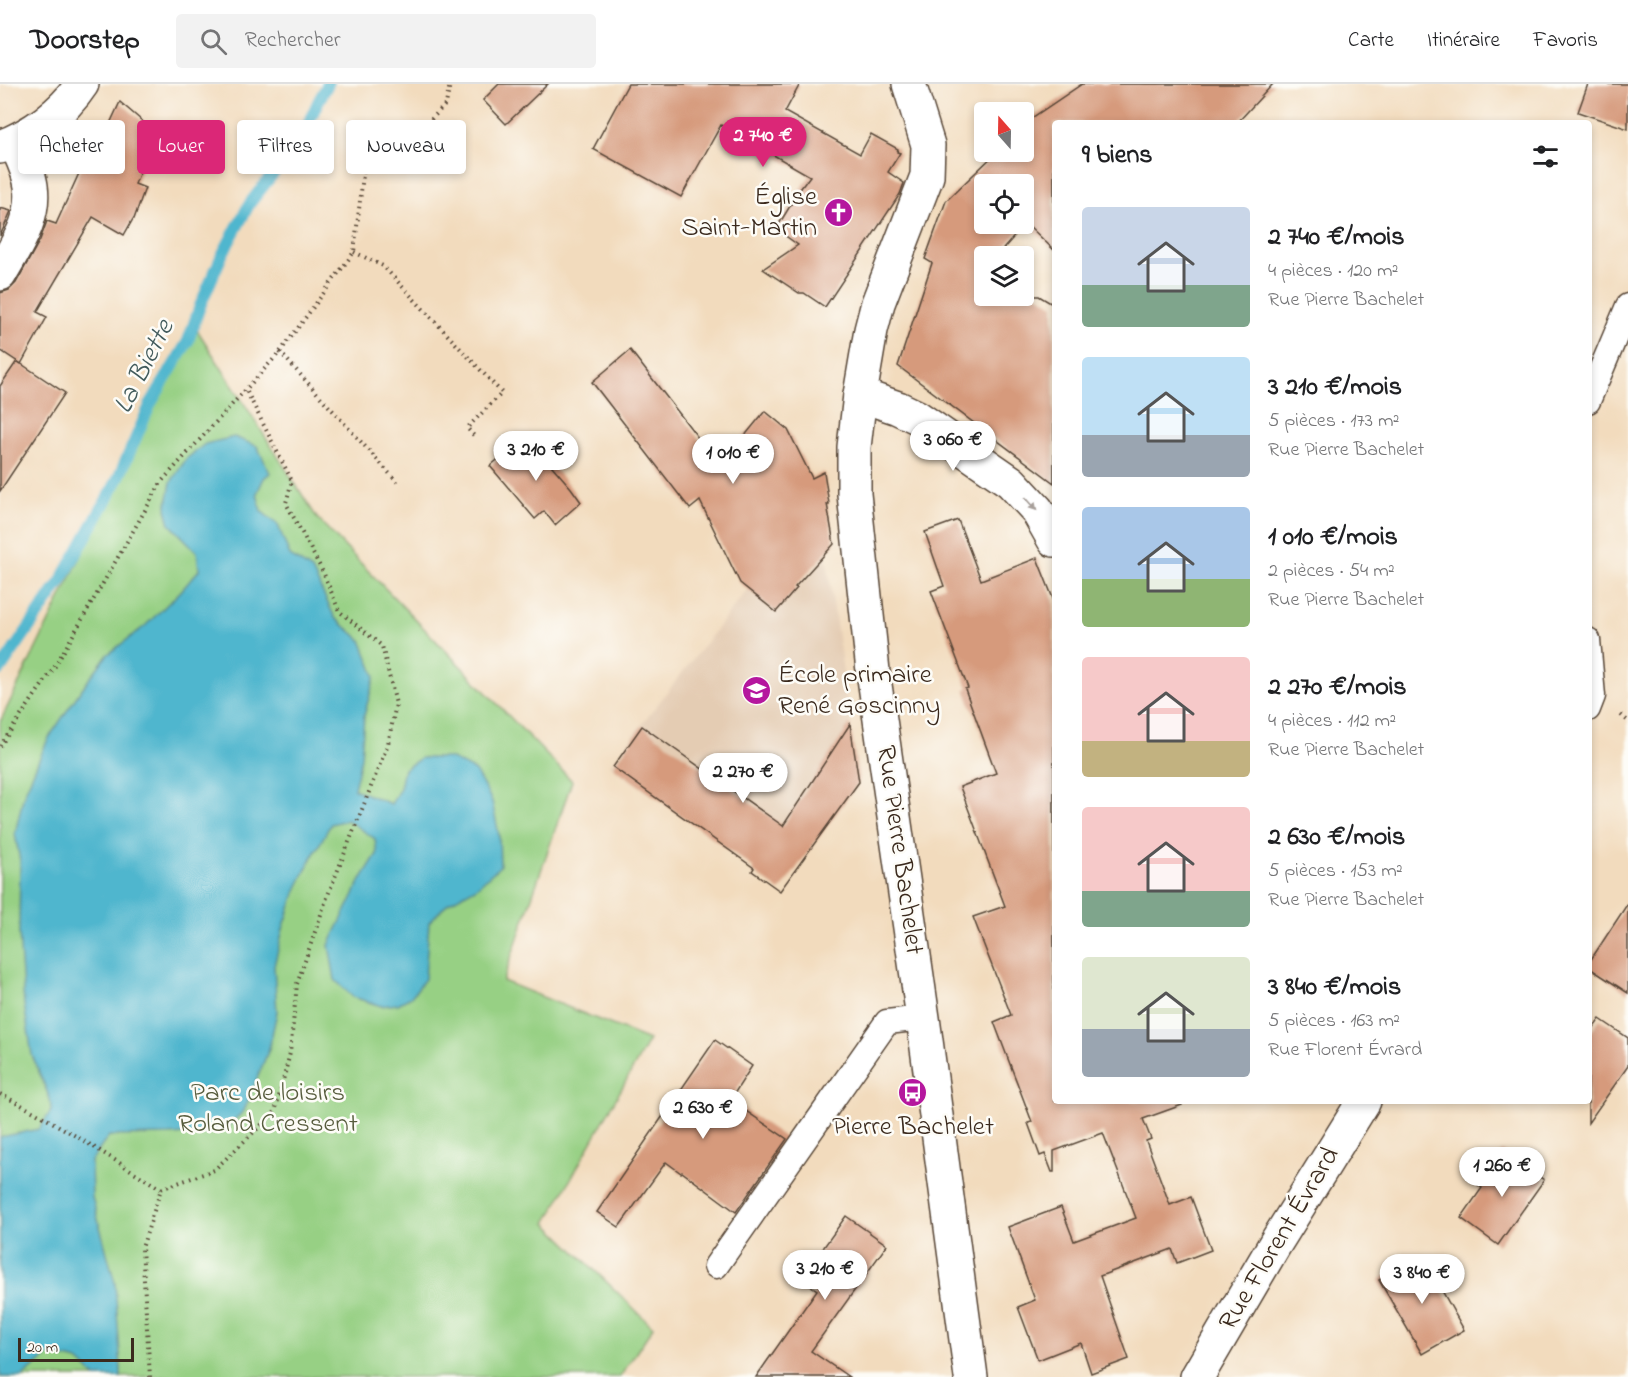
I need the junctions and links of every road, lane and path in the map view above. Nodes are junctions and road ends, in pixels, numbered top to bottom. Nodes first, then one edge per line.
1 (82, 84) edge
2 (450, 84) edge
3 (909, 84) edge
4 (8, 144) edge
5 (354, 252) junction
6 (0, 274) edge
7 (1628, 306) edge
8 (280, 352) junction
9 (246, 390) junction
10 (1592, 392) edge
11 (860, 395) junction
12 (475, 437) dead end
13 (399, 484) dead end
14 (1052, 537) edge
15 (0, 746) edge
16 (923, 1018) junction
17 (0, 1094) edge
18 (1359, 1104) edge
19 (160, 1189) junction
20 (716, 1266) dead end
21 (150, 1377) edge
22 (971, 1377) edge
23 (1197, 1377) edge

1 - 4 street
2 - 5 path
3 - 11 street, Rue Pierre Bachelet
4 - 6 street
5 - 8 path
5 - 12 path
7 - 10 lane
8 - 9 path
8 - 13 path
9 - 15 path
9 - 19 path
11 -> 14 street
11 - 16 street, Rue Pierre Bachelet
16 - 20 lane
16 - 22 street, Rue Pierre Bachelet
17 - 19 path
18 - 23 street, Rue Florent Évrard
19 - 21 path

